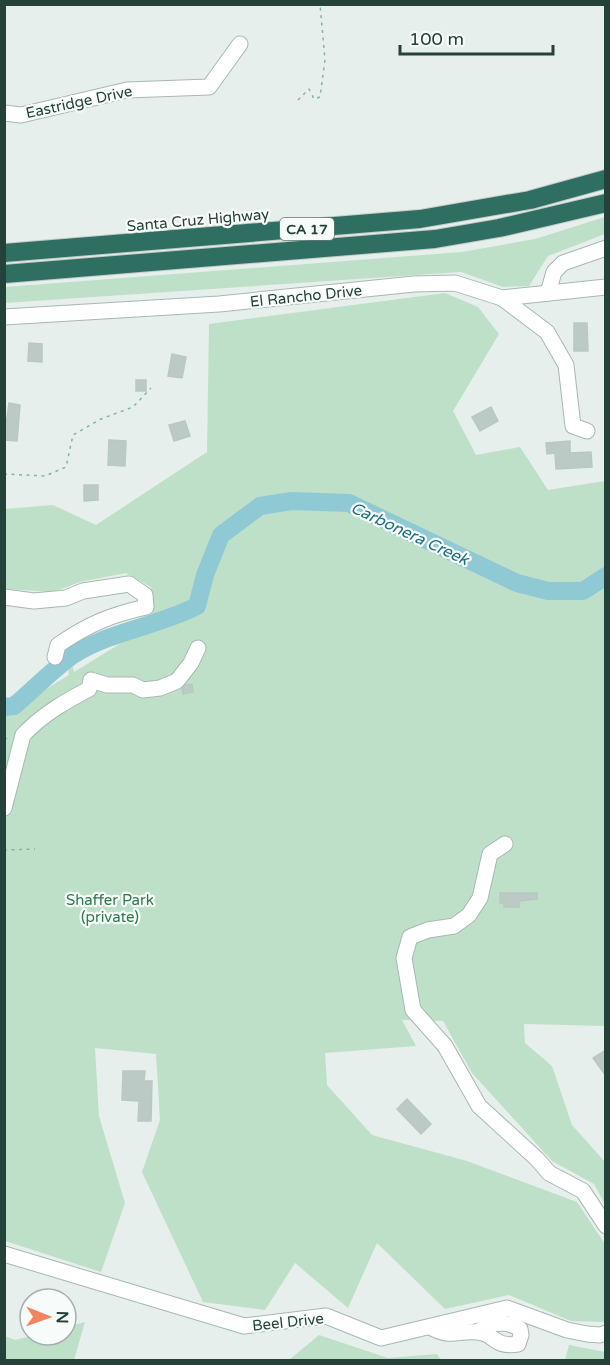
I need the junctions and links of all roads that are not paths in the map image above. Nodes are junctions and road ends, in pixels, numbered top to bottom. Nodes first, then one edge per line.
1 (240, 44) dead end
2 (4, 113) edge
3 (606, 179) edge
4 (606, 203) edge
5 (606, 248) edge
6 (4, 253) edge
7 (4, 274) edge
8 (606, 287) edge
9 (548, 293) junction
10 (502, 298) junction
11 (4, 317) edge
12 (587, 431) dead end
13 (4, 597) edge
14 (198, 648) dead end
15 (55, 657) dead end
16 (4, 808) edge
17 (505, 844) dead end
18 (606, 1226) edge
19 (4, 1254) edge
20 (430, 1327) junction
21 (479, 1332) dead end
22 (606, 1334) edge

1 - 2 street, Eastridge Drive
3 - 6 highway, Santa Cruz Highway / CA 17
4 - 7 highway, CA 17
5 - 9 street
8 - 9 street, El Rancho Drive
9 - 10 street, El Rancho Drive
10 - 11 street, El Rancho Drive
10 - 12 street
13 - 15 street
14 - 16 street
17 - 18 street
19 - 20 street, Beel Drive
20 - 21 street
20 - 22 street, Beel Drive

